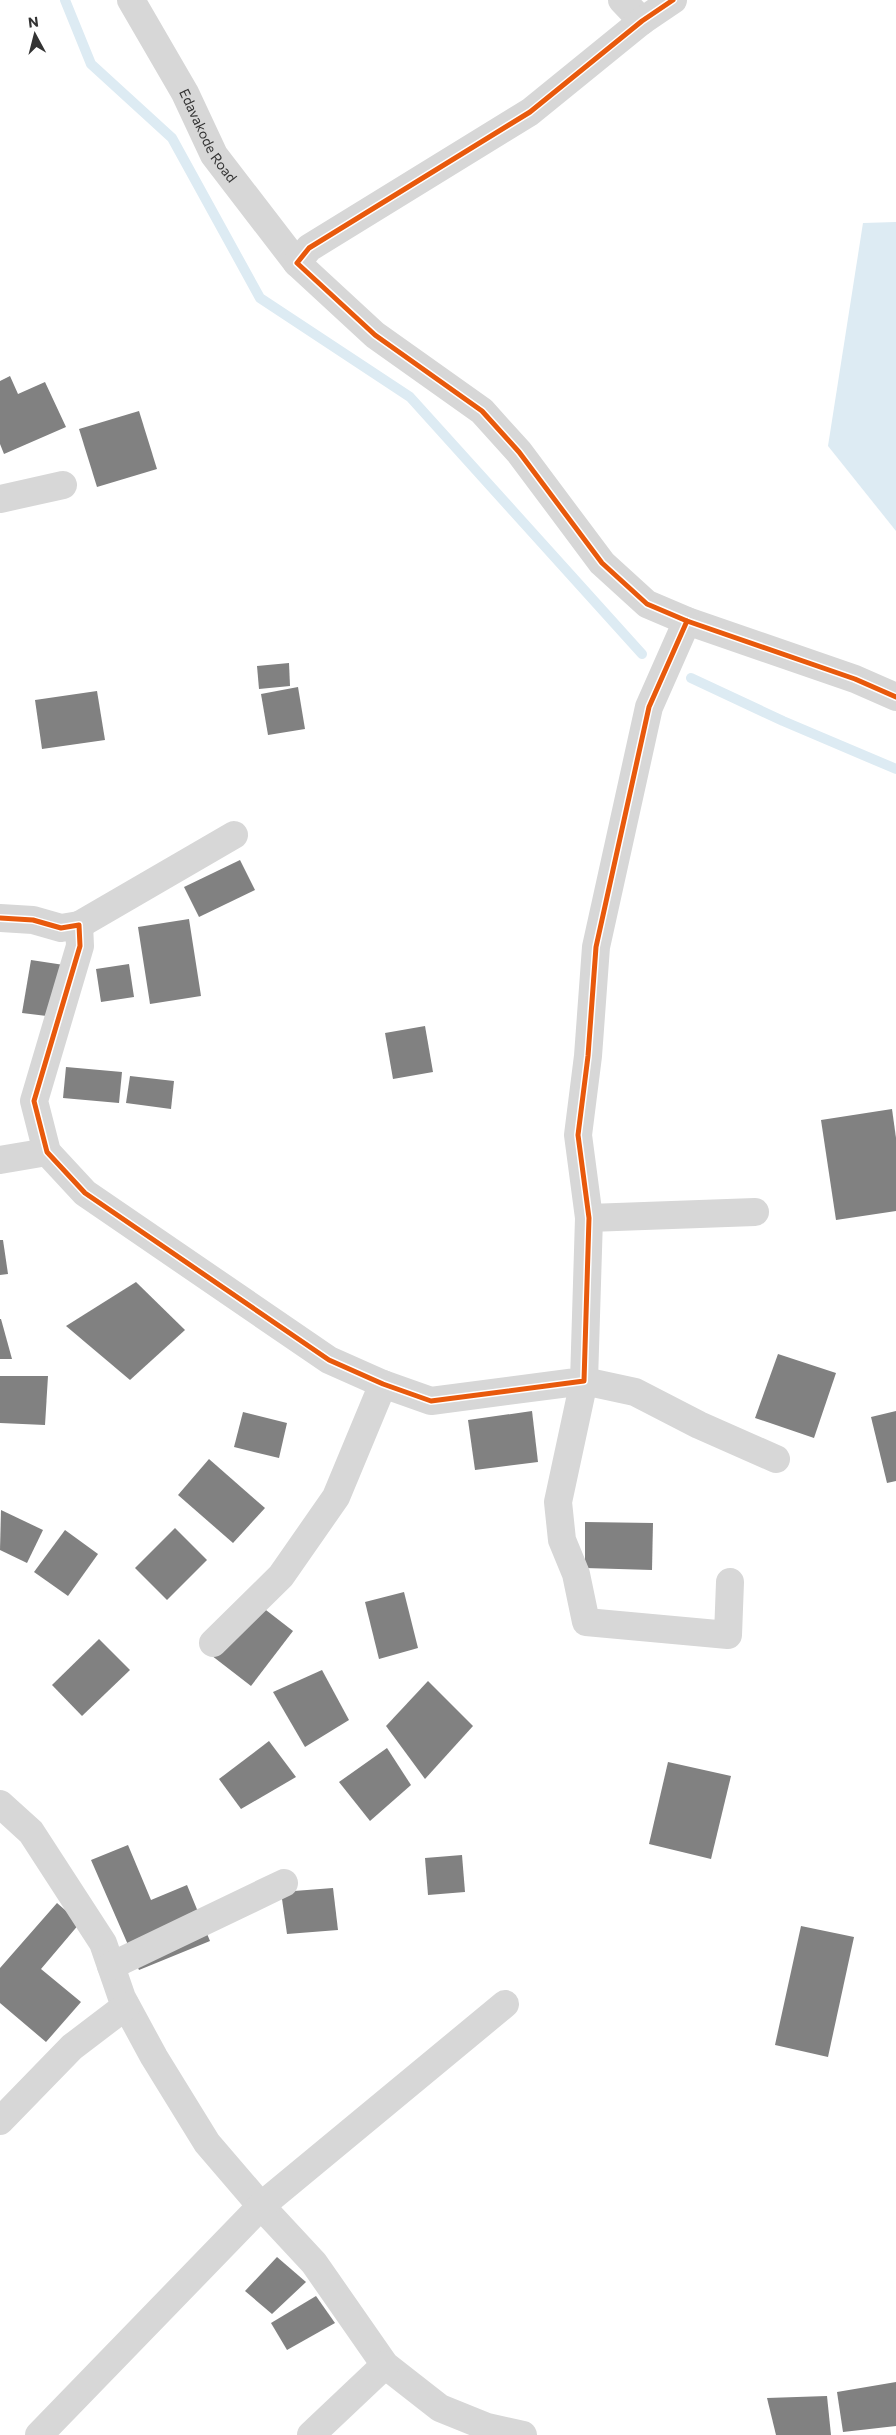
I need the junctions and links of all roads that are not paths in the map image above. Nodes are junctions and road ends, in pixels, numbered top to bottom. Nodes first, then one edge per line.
1 (131, 0) edge
2 (622, 0) edge
3 (674, 0) edge
4 (642, 21) junction
5 (297, 263) junction
6 (63, 485) dead end
7 (0, 499) edge
8 (687, 621) junction
9 (895, 695) edge
10 (234, 835) dead end
11 (0, 918) edge
12 (79, 925) junction
13 (47, 1152) junction
14 (0, 1160) edge
15 (755, 1212) dead end
16 (589, 1218) junction
17 (584, 1382) junction
18 (383, 1384) junction
19 (776, 1459) dead end
20 (730, 1582) dead end
21 (213, 1643) dead end
22 (0, 1804) edge
23 (284, 1883) dead end
24 (111, 1966) junction
25 (505, 2004) dead end
26 (126, 2006) junction
27 (0, 2121) edge
28 (261, 2206) junction
29 (385, 2365) junction
30 (39, 2435) edge
31 (311, 2435) edge
32 (523, 2435) edge

1 - 5 street, Edavakode Road
2 - 4 street
3 - 4 street
4 - 5 street
5 - 8 street, Edavakode Road
6 - 7 street
8 - 9 street, Edavakode Road
8 - 16 street
10 - 12 street
11 - 12 street
12 - 13 street
13 - 14 street
13 - 18 street
15 - 16 street
16 - 17 street
17 - 18 street
17 - 19 street
17 - 20 street
18 - 21 street
22 - 24 street
23 - 24 street
24 - 26 street
25 - 28 street
26 - 27 street
26 - 28 street
28 - 29 street
28 - 30 street
29 - 31 street
29 - 32 street

